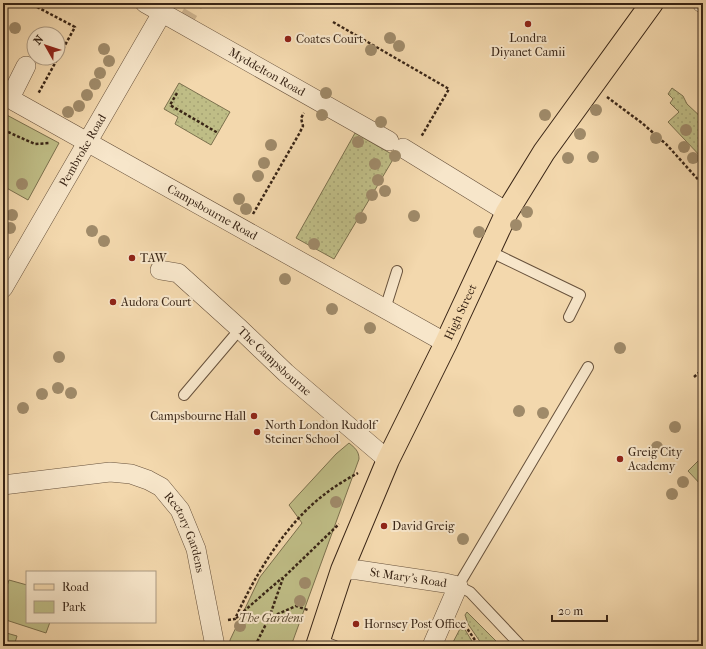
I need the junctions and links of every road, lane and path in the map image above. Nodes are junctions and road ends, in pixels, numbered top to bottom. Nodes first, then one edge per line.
1 (144, 3) edge
2 (652, 3) edge
3 (37, 7) dead end
4 (162, 13) junction
5 (333, 22) dead end
6 (26, 66) dead end
7 (598, 77) junction
8 (177, 93) dead end
9 (30, 110) junction
10 (65, 131) junction
11 (3, 132) edge
12 (218, 133) dead end
13 (299, 134) dead end
14 (86, 142) junction
15 (401, 147) junction
16 (703, 185) edge
17 (507, 212) junction
18 (244, 230) junction
19 (489, 251) junction
20 (160, 270) dead end
21 (397, 271) dead end
22 (6, 277) edge
23 (385, 309) junction
24 (569, 317) dead end
25 (240, 329) junction
26 (446, 343) junction
27 (588, 367) dead end
28 (703, 369) edge
29 (694, 377) dead end
30 (184, 396) dead end
31 (388, 460) junction
32 (358, 473) dead end
33 (3, 485) edge
34 (358, 531) junction
35 (342, 570) junction
36 (283, 578) junction
37 (458, 586) junction
38 (308, 610) dead end
39 (269, 618) junction
40 (235, 619) junction
41 (461, 619) dead end
42 (209, 620) junction
43 (324, 644) edge
44 (215, 646) edge
45 (255, 646) edge
46 (432, 646) edge
47 (478, 646) edge
48 (521, 646) edge

1 - 4 street, Myddelton Road
2 - 7 main road, High Street
3 - 9 path
4 - 14 street, Pembroke Road
4 - 15 street, Myddelton Road
5 - 15 path
6 - 9 street, Campsbourne Road
7 - 16 path
7 - 17 main road, High Street
8 - 12 path
9 - 10 street, Campsbourne Road
10 - 11 path
10 - 14 street, Campsbourne Road
13 - 18 path
14 - 18 street, Campsbourne Road
14 - 22 street, Pembroke Road
15 - 17 street, Myddelton Road
17 - 19 main road, High Street
18 - 23 street, Campsbourne Road
19 - 24 lane
19 - 26 main road, High Street
20 - 25 street, The Campsbourne
21 - 23 lane
23 - 26 street, Campsbourne Road
25 - 30 lane
25 - 31 street, The Campsbourne
26 - 31 main road, High Street
27 - 37 lane
28 - 29 path
31 - 34 main road, High Street
32 - 40 path
33 - 42 street, Rectory Gardens
34 - 35 main road, High Street
34 - 36 path
35 - 37 street, St Mary's Road
35 - 43 main road, High Street
36 - 39 path
36 - 40 path
37 - 46 street, St Mary's Road
37 - 48 lane
38 - 39 path
39 - 45 path
40 - 42 path
41 - 47 path
42 - 44 street, Rectory Gardens

